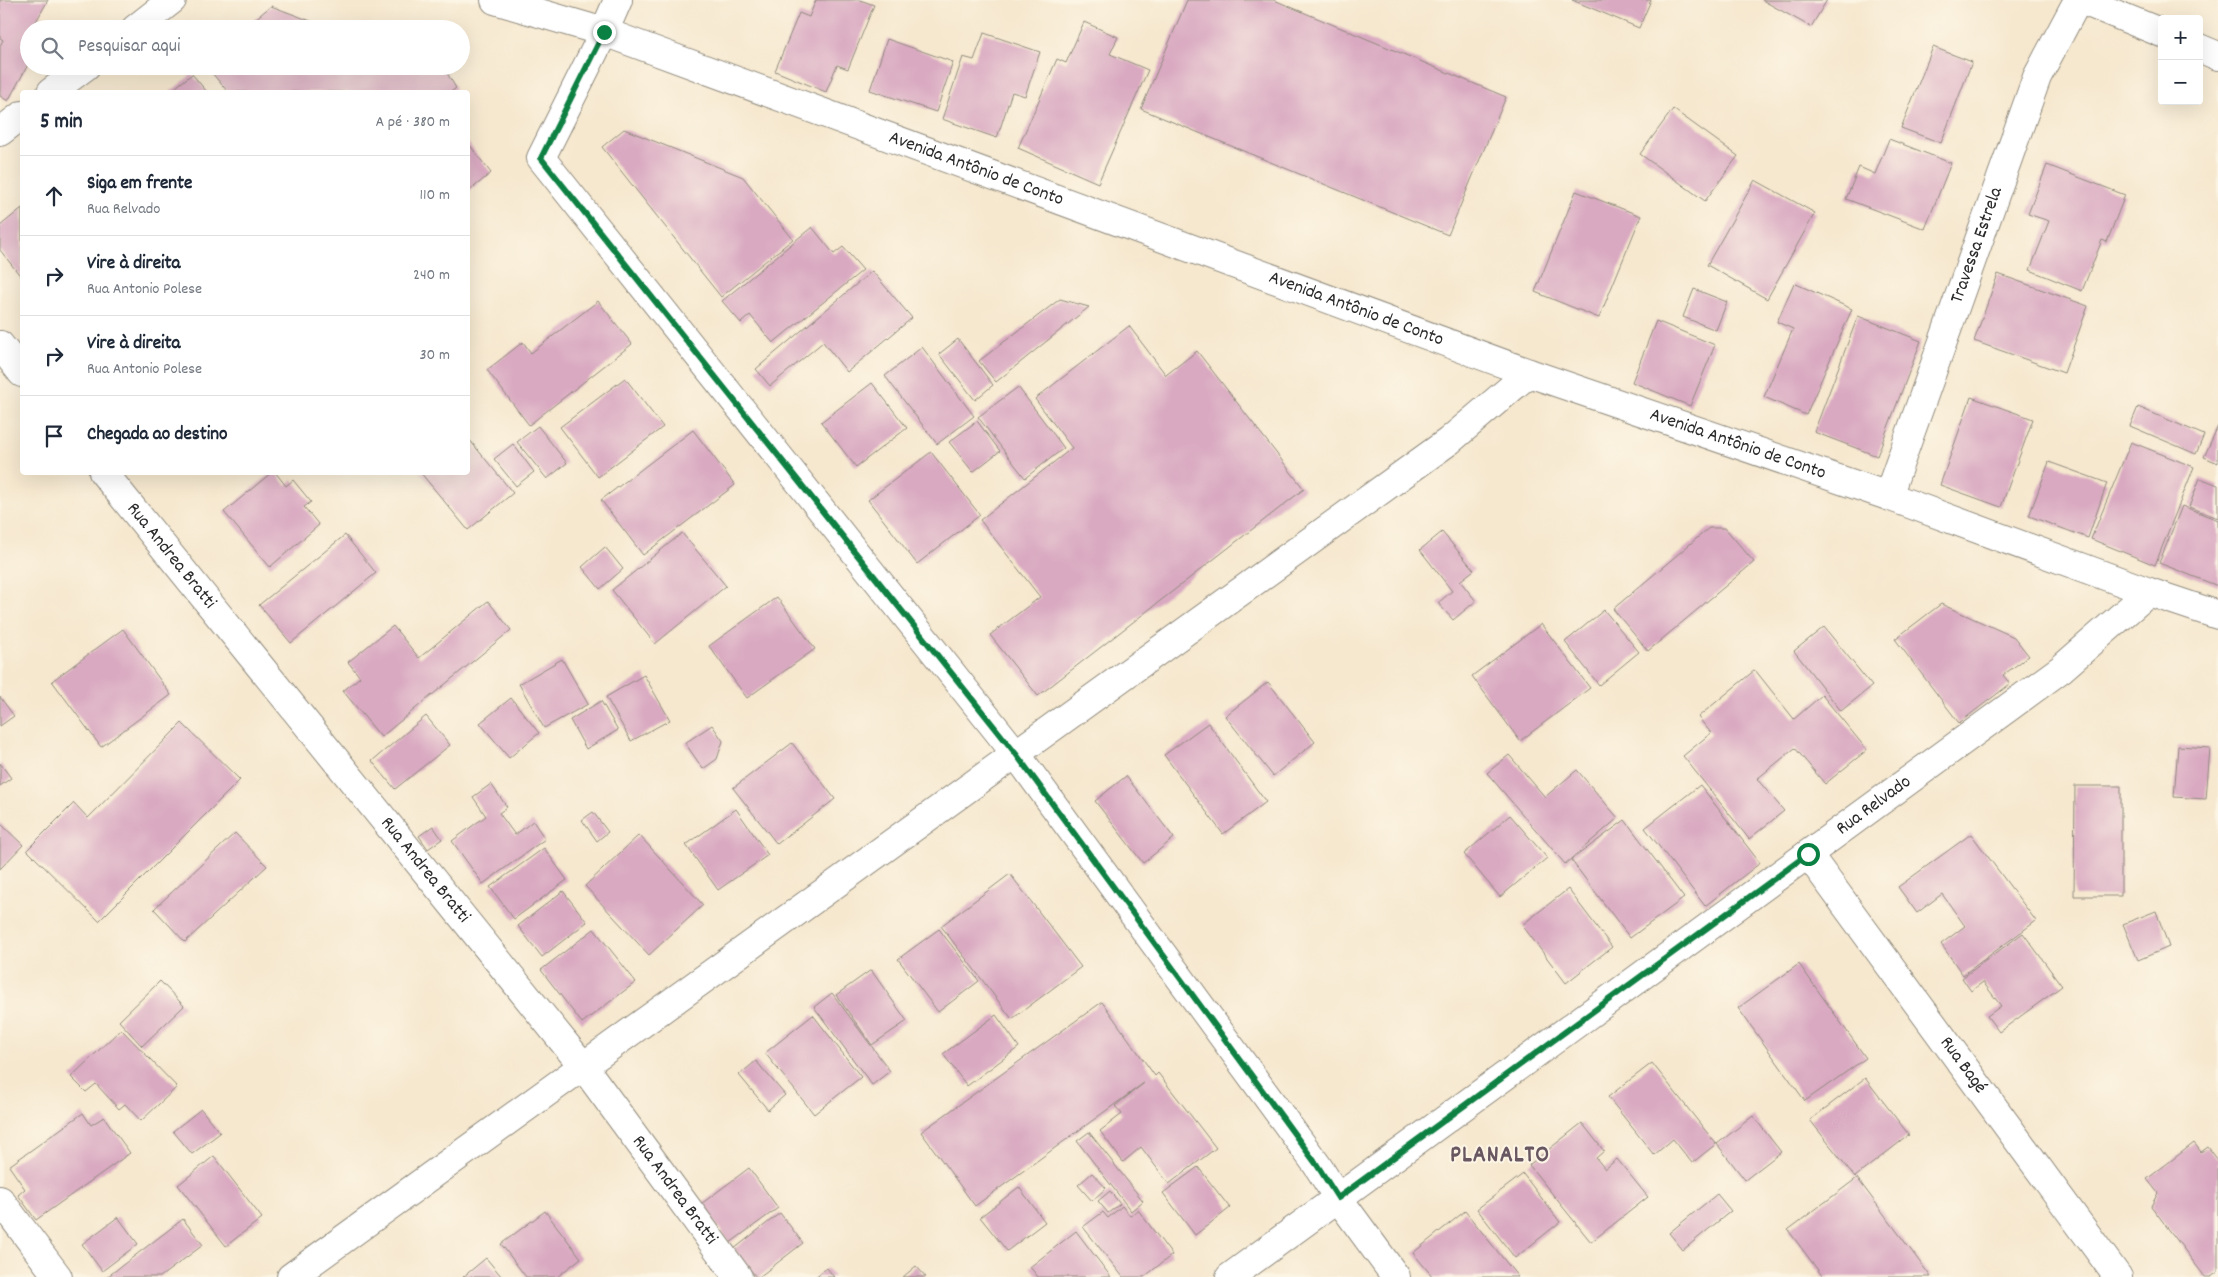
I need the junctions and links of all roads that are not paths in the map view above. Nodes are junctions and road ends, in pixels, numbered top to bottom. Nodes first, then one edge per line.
1 (172, 0) edge
2 (495, 0) edge
3 (618, 0) edge
4 (2080, 0) edge
5 (146, 20) edge
6 (2158, 31) edge
7 (604, 32) junction
8 (2203, 50) edge
9 (2218, 56) edge
10 (74, 75) edge
11 (54, 90) edge
12 (20, 117) edge
13 (0, 132) edge
14 (0, 345) edge
15 (20, 370) edge
16 (1528, 374) junction
17 (105, 475) edge
18 (1888, 496) junction
19 (2148, 592) junction
20 (2218, 614) edge
21 (1016, 754) junction
22 (1808, 854) junction
23 (583, 1066) junction
24 (1338, 1198) junction
25 (0, 1200) edge
26 (58, 1277) edge
27 (291, 1277) edge
28 (738, 1277) edge
29 (1230, 1277) edge
30 (1396, 1277) edge
31 (2118, 1277) edge

1 - 5 street
2 - 7 street, Avenida Antônio de Conto
3 - 7 street
4 - 6 street
4 - 18 street, Travessa Estrela
7 - 16 street, Avenida Antônio de Conto
7 - 21 street
8 - 9 street
10 - 11 street
12 - 13 street
14 - 15 street
16 - 18 street, Avenida Antônio de Conto
16 - 21 street
17 - 23 street, Rua Andrea Bratti
18 - 19 street, Avenida Antônio de Conto
19 - 20 street, Avenida Antônio de Conto
19 - 22 street, Rua Relvado
21 - 23 street
21 - 24 street
22 - 24 street, Rua Relvado
22 - 31 street, Rua Bagé
23 - 27 street
23 - 28 street, Rua Andrea Bratti
24 - 29 street, Rua Relvado
24 - 30 street
25 - 26 street

